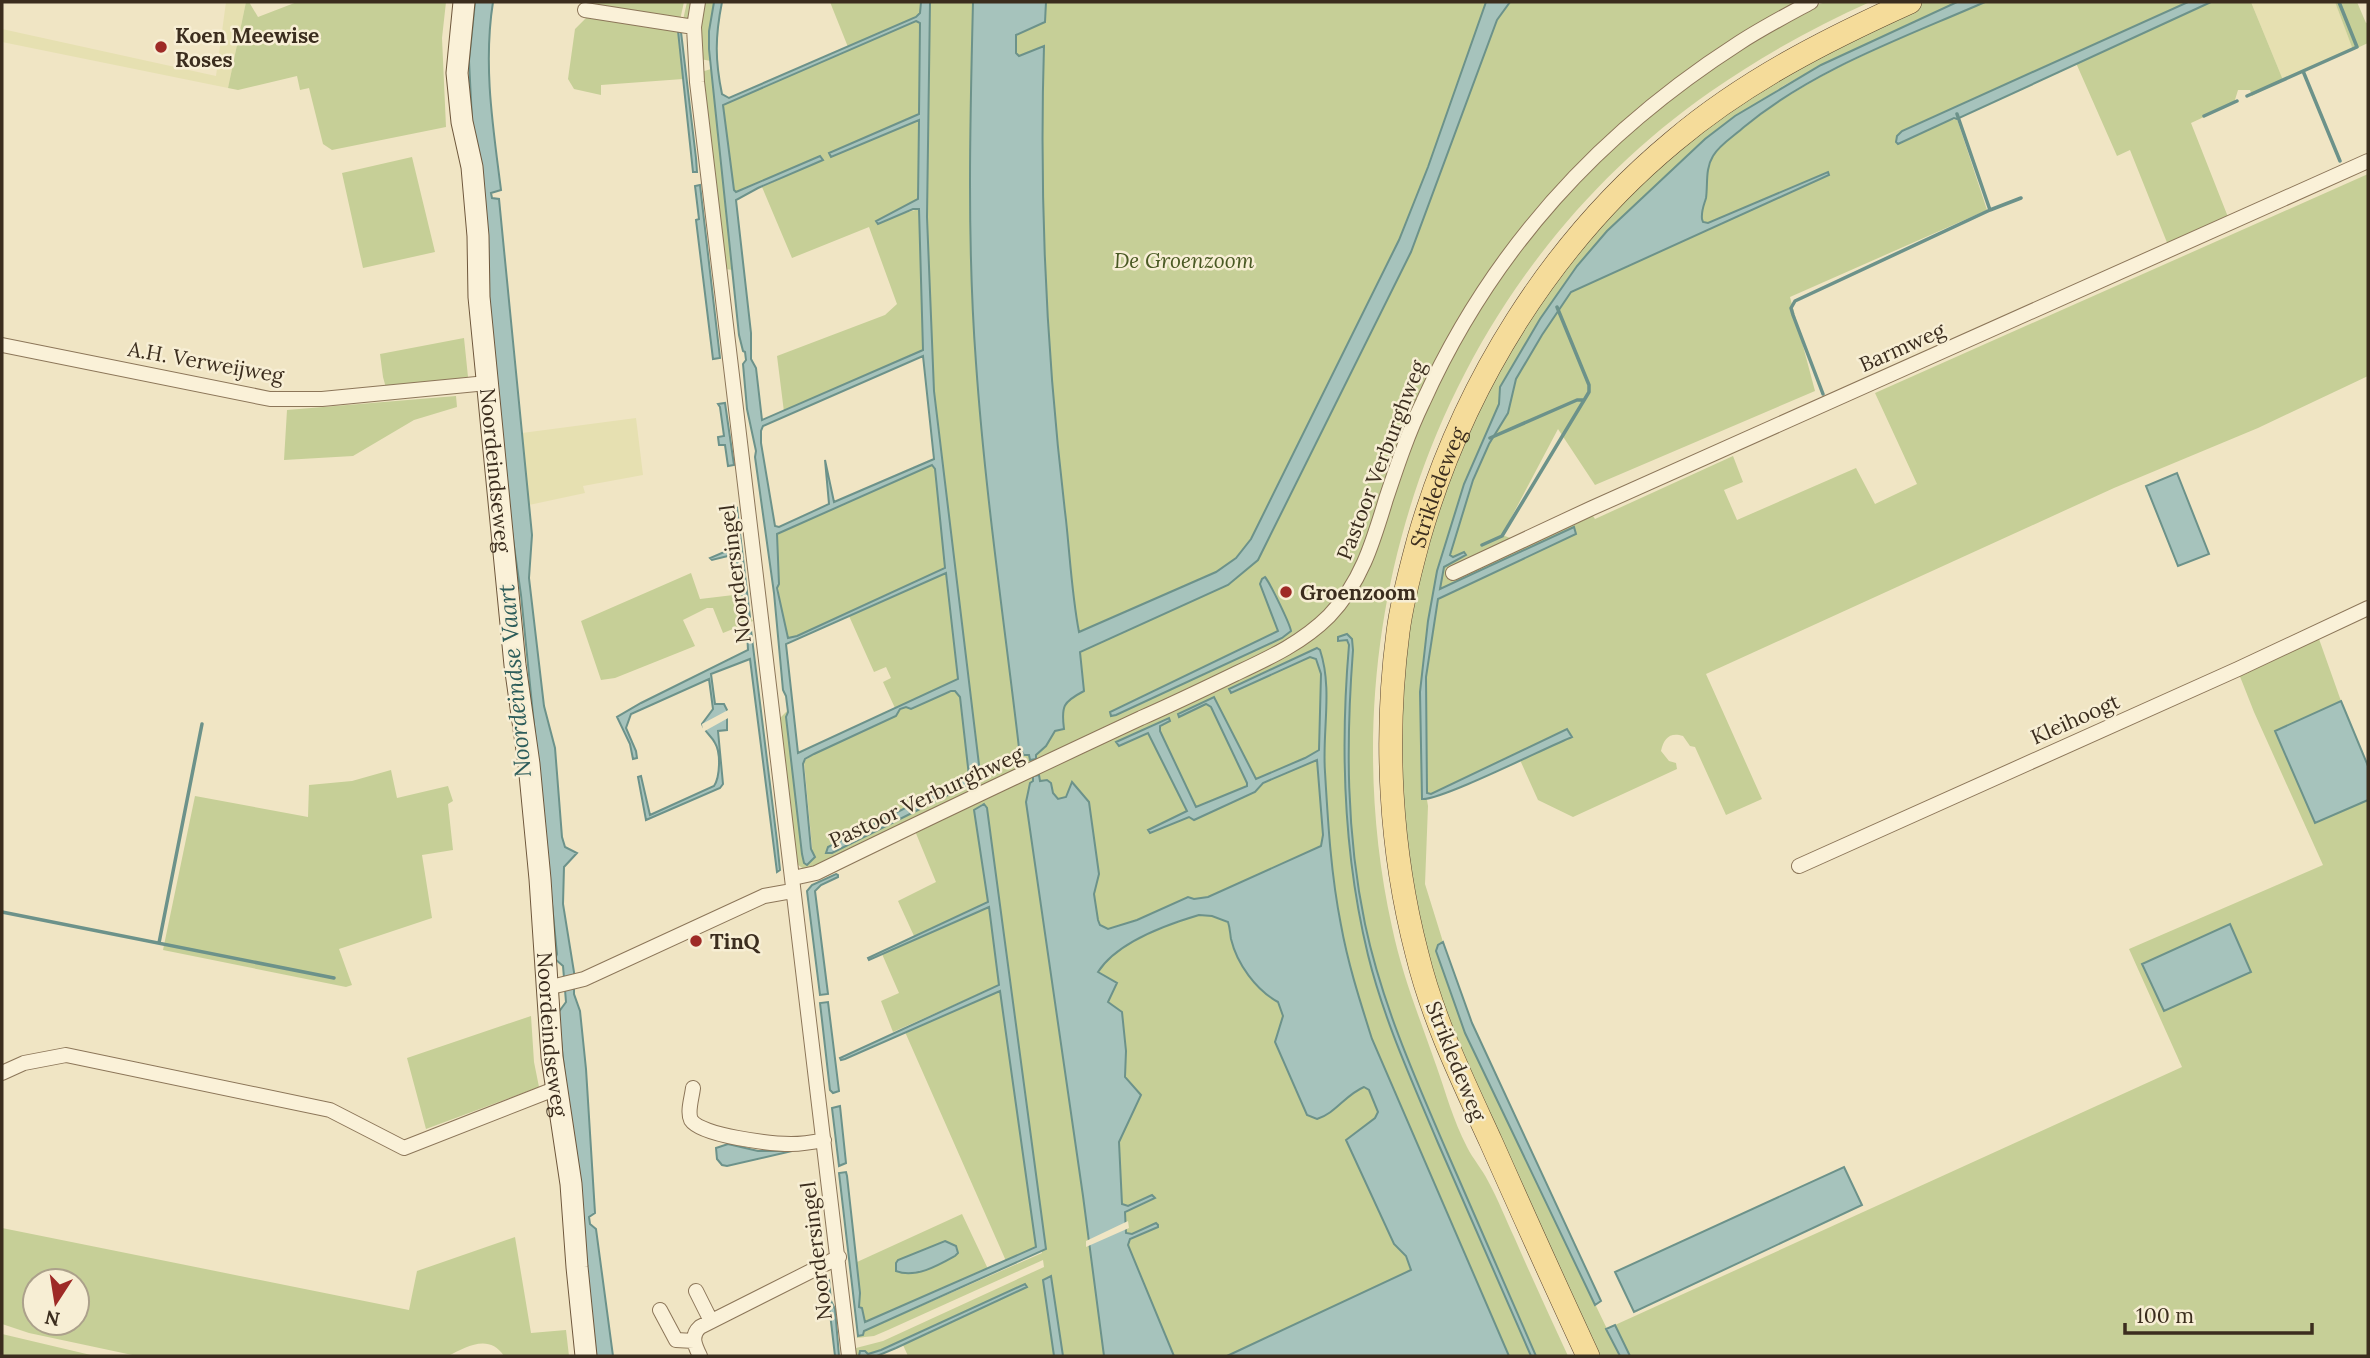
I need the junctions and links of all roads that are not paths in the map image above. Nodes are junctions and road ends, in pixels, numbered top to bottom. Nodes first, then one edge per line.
1 (464, 2) edge
2 (698, 2) edge
3 (1811, 2) edge
4 (1877, 2) edge
5 (1910, 2) edge
6 (585, 10) dead end
7 (694, 27) junction
8 (2368, 162) edge
9 (2, 345) edge
10 (487, 383) junction
11 (1453, 573) dead end
12 (2368, 608) edge
13 (1799, 866) dead end
14 (792, 885) junction
15 (562, 985) junction
16 (2, 1073) edge
17 (693, 1088) dead end
18 (551, 1090) junction
19 (824, 1140) junction
20 (839, 1257) junction
21 (696, 1290) dead end
22 (660, 1310) dead end
23 (711, 1321) junction
24 (694, 1341) junction
25 (586, 1356) edge
26 (700, 1356) edge
27 (849, 1356) edge
28 (1572, 1356) edge
29 (1588, 1356) edge

1 - 10 street, Noordeindseweg
2 - 7 street, Noordersingel
3 - 14 street, Pastoor Verburghweg
4 - 28 main road, Strikledeweg
5 - 29 main road, Strikledeweg
6 - 7 street
7 - 14 street, Noordersingel
8 - 11 street, Barmweg
9 - 10 street, A.H. Verweijweg
10 - 15 street, Noordeindseweg
12 - 13 street, Kleihoogt
14 - 15 street, Pastoor Verburghweg
14 - 19 street, Noordersingel
15 - 18 street, Noordeindseweg
16 - 18 street, Noordeindseweg
17 - 19 street
18 - 25 street, Noordeindseweg
19 - 20 street, Noordersingel
20 - 23 street
20 - 27 street, Noordersingel
21 - 23 street
22 - 24 street
23 - 24 street
24 - 26 street

